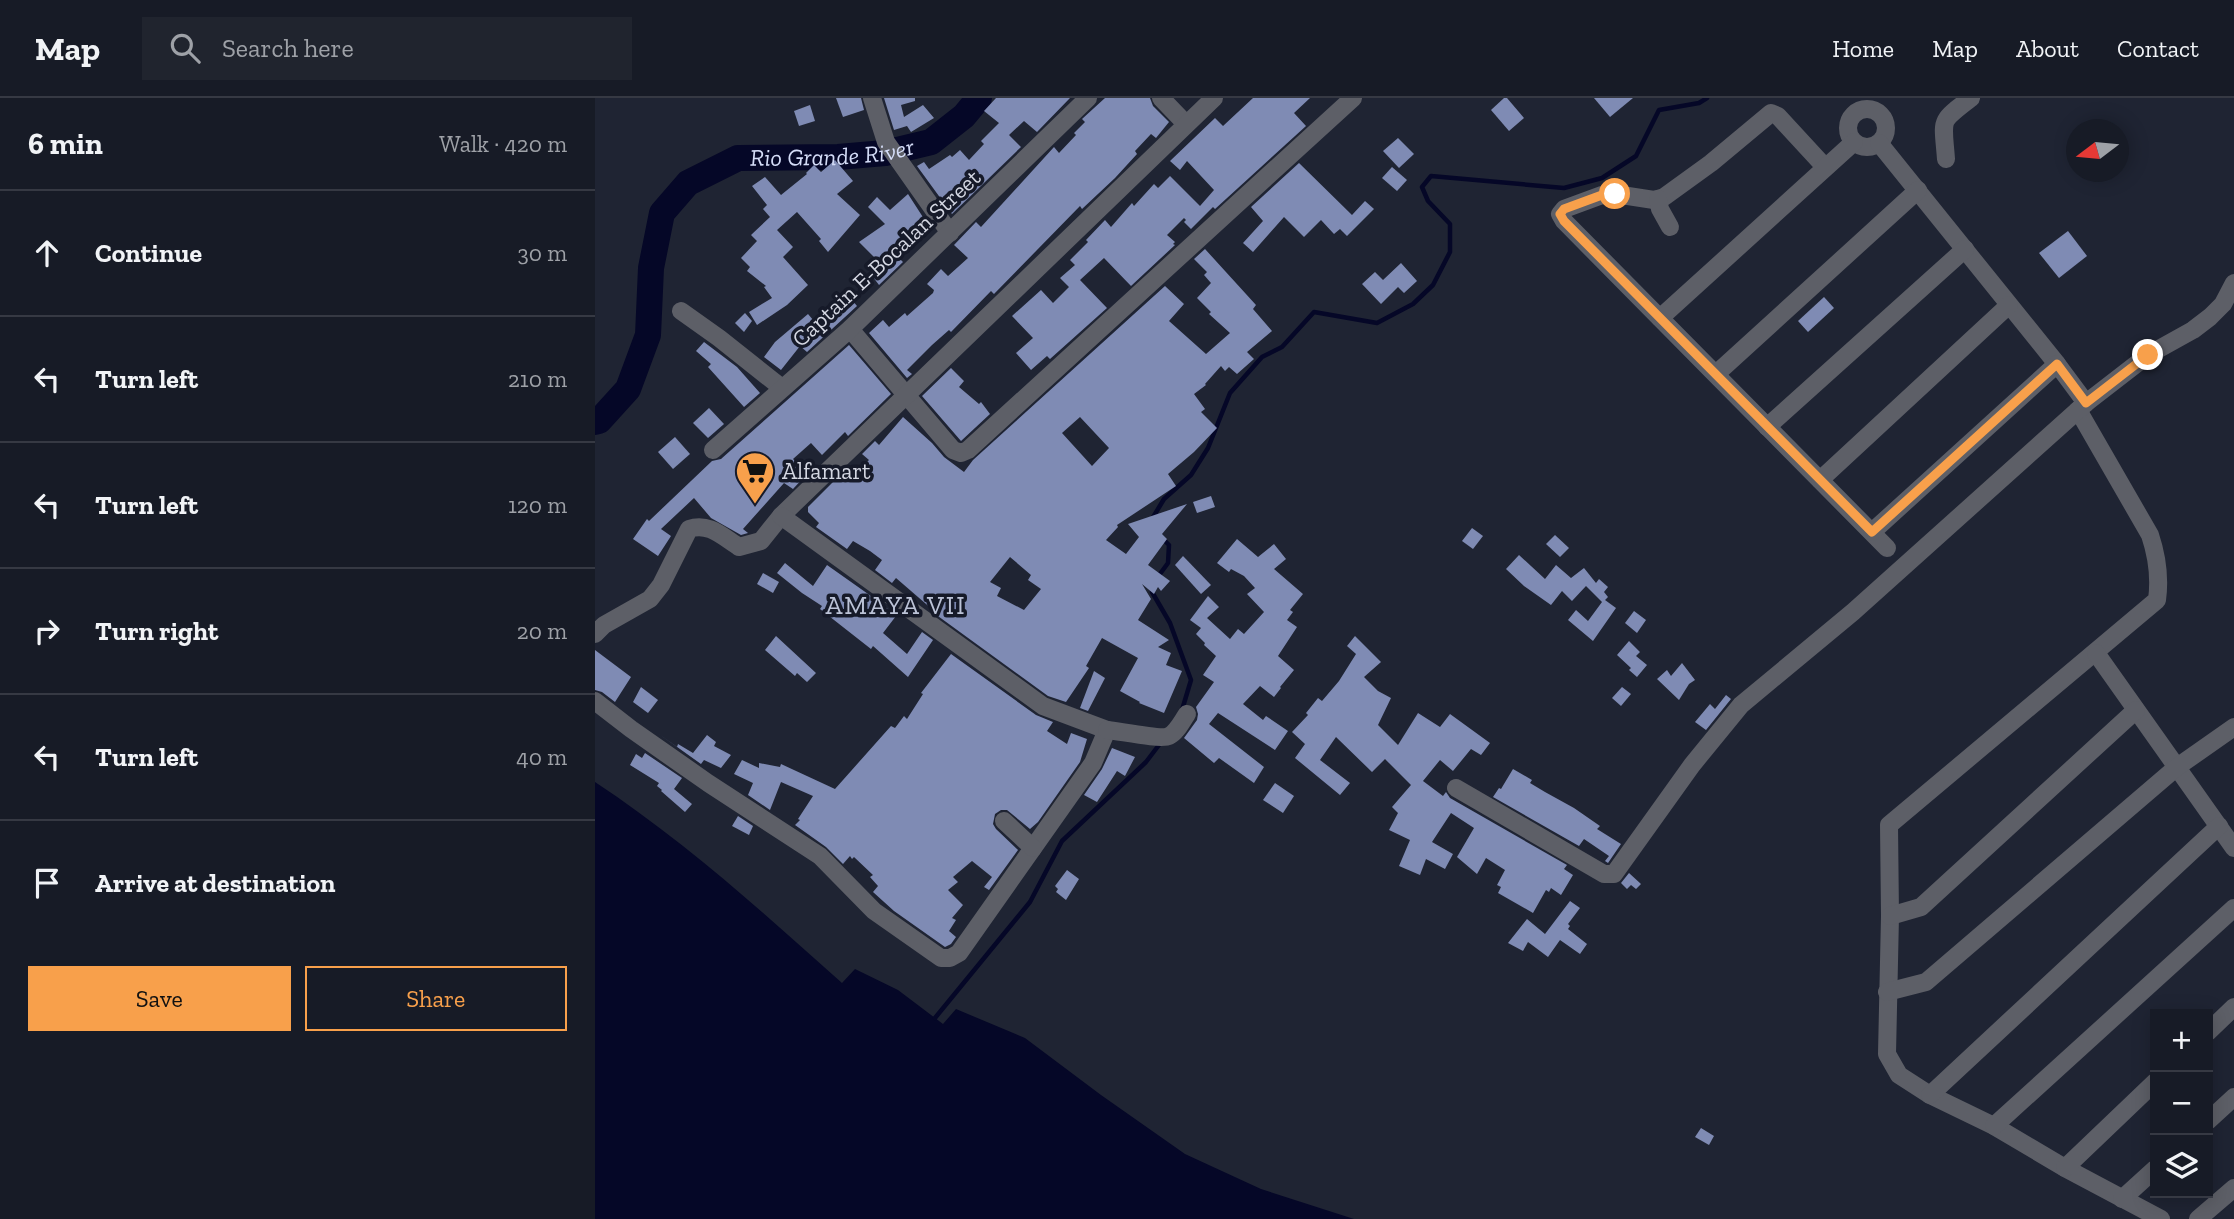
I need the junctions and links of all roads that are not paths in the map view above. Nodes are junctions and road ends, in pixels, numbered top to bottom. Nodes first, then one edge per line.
1 (872, 98) edge
2 (1088, 98) edge
3 (1161, 98) edge
4 (1214, 98) edge
5 (1353, 98) edge
6 (1971, 98) edge
7 (1870, 103) edge
8 (1186, 124) junction
9 (1854, 142) junction
10 (1879, 144) junction
11 (1946, 159) dead end
12 (1825, 167) junction
13 (1918, 190) junction
14 (1658, 199) junction
15 (1670, 227) dead end
16 (950, 233) junction
17 (1965, 249) junction
18 (2234, 283) edge
19 (2010, 305) junction
20 (681, 310) dead end
21 (1660, 318) junction
22 (850, 329) junction
23 (2057, 364) junction
24 (1716, 374) junction
25 (782, 388) junction
26 (907, 394) junction
27 (2082, 407) junction
28 (1767, 427) junction
29 (713, 450) dead end
30 (1820, 480) junction
31 (781, 516) junction
32 (1872, 532) junction
33 (1887, 548) dead end
34 (595, 634) edge
35 (2096, 653) junction
36 (595, 701) edge
37 (2136, 710) junction
38 (1187, 714) dead end
39 (2234, 727) edge
40 (1107, 730) junction
41 (2177, 767) junction
42 (1456, 788) dead end
43 (1004, 821) dead end
44 (2219, 826) junction
45 (1033, 848) junction
46 (2234, 848) edge
47 (2234, 908) edge
48 (1890, 916) junction
49 (1887, 992) junction
50 (2234, 1007) edge
51 (2213, 1027) edge
52 (2150, 1087) edge
53 (1930, 1095) junction
54 (2234, 1097) edge
55 (2213, 1116) edge
56 (1994, 1126) junction
57 (2065, 1168) junction
58 (2150, 1174) edge
59 (2234, 1188) edge
60 (2122, 1199) junction
61 (2161, 1219) edge
62 (2198, 1219) edge

1 - 16 street
2 - 16 street, Captain E-Bocalan Street
3 - 8 street
4 - 8 street
5 - 26 street
6 - 11 street
7 - 9 street
7 - 10 street
8 - 26 street
9 - 10 street
9 - 12 street
10 - 13 street
12 - 14 street
12 - 21 street
13 - 17 street
13 - 24 street
14 - 15 street
14 - 21 street
16 - 22 street, Captain E-Bocalan Street
17 - 19 street
17 - 28 street
18 - 27 street
19 - 23 street
19 - 30 street
20 - 25 street
21 - 24 street
22 - 25 street, Captain E-Bocalan Street
22 - 26 street
23 - 27 street
23 - 32 street
24 - 28 street
25 - 29 street, Captain E-Bocalan Street
26 - 31 street
27 - 35 street
27 - 42 street
28 - 30 street
30 - 32 street
31 - 34 street
31 - 40 street
32 - 33 street
35 - 37 street
35 - 48 street
36 - 45 street
37 - 41 street
37 - 48 street
38 - 40 street
39 - 41 street
40 - 45 street
41 - 44 street
41 - 49 street
43 - 45 street
44 - 46 street
44 - 53 street
47 - 56 street
48 - 49 street
49 - 53 street
50 - 51 street
52 - 57 street
53 - 56 street
54 - 55 street
56 - 57 street
57 - 60 street
58 - 60 street
59 - 62 street
60 - 61 street

